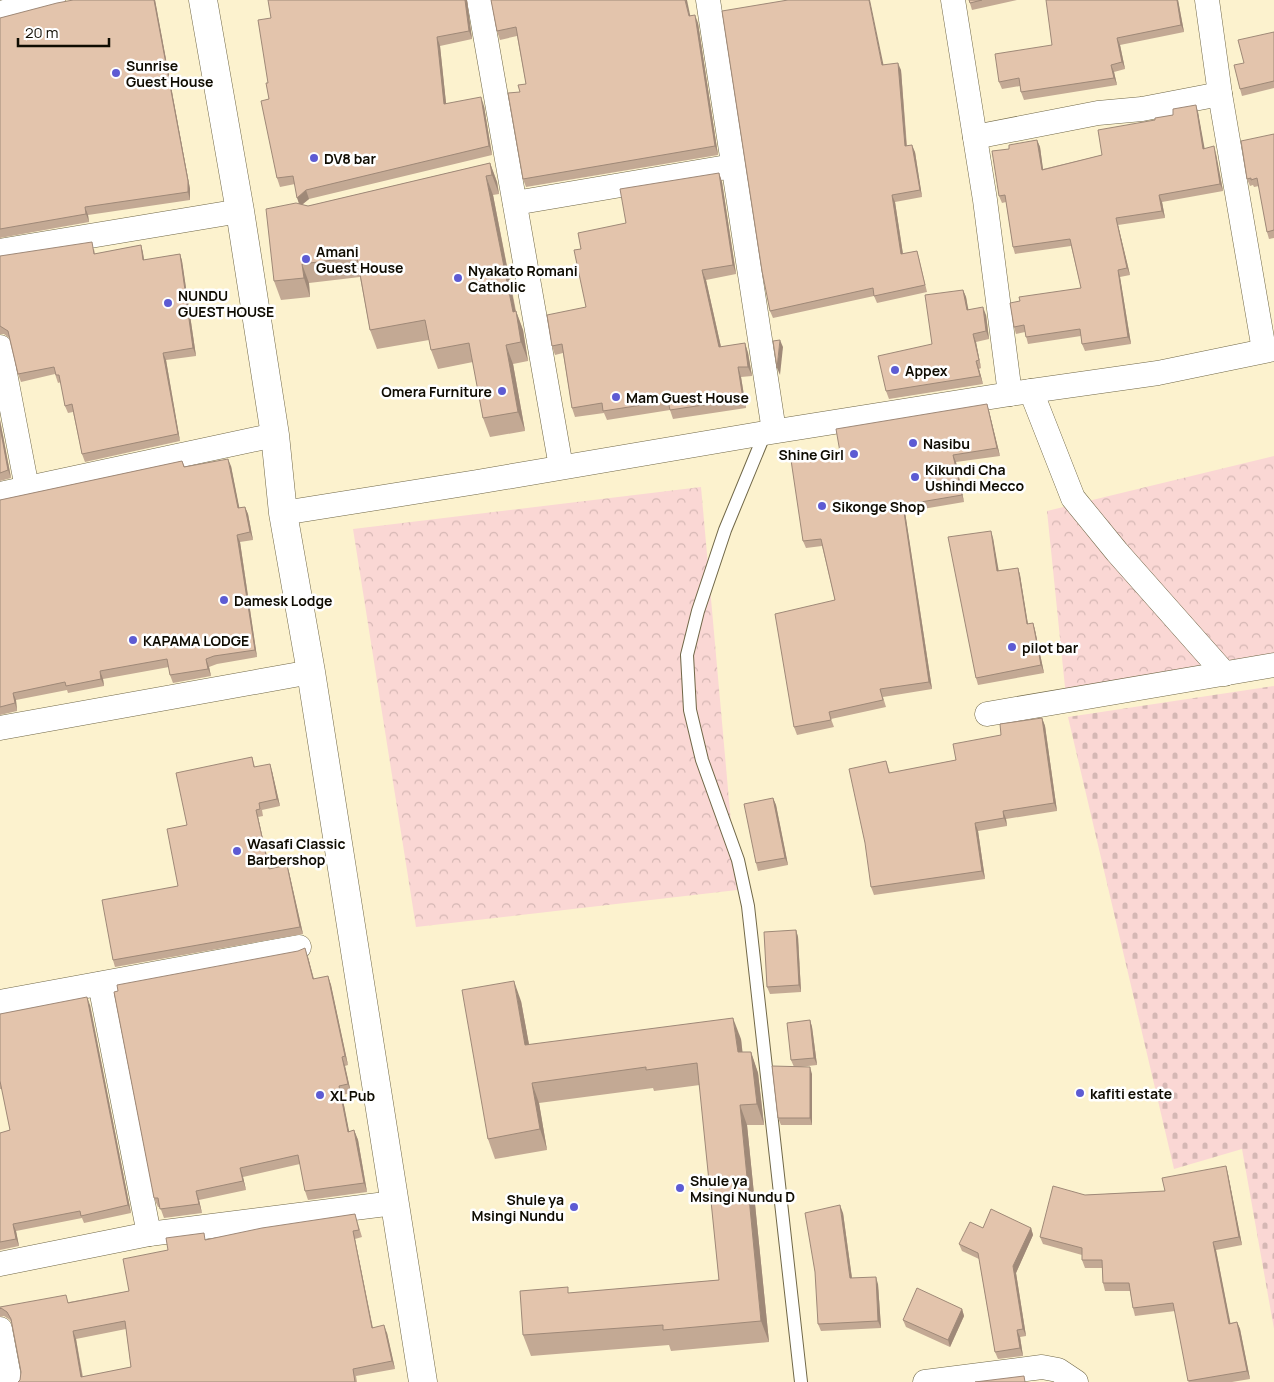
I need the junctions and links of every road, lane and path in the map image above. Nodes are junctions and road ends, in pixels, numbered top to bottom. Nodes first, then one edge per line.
1 (53, 0) edge
2 (203, 0) edge
3 (480, 0) edge
4 (708, 0) edge
5 (952, 0) edge
6 (1207, 0) edge
7 (0, 13) edge
8 (1220, 94) junction
9 (974, 137) junction
10 (733, 166) junction
11 (515, 203) junction
12 (240, 211) junction
13 (0, 251) edge
14 (0, 347) edge
15 (1269, 350) edge
16 (1020, 392) junction
17 (769, 432) junction
18 (275, 435) junction
19 (561, 467) junction
20 (27, 488) junction
21 (0, 494) edge
22 (283, 513) junction
23 (1274, 665) edge
24 (311, 672) junction
25 (1225, 674) junction
26 (988, 714) dead end
27 (0, 728) edge
28 (299, 948) edge
29 (100, 984) junction
30 (0, 1002) edge
31 (394, 1203) junction
32 (149, 1234) junction
33 (0, 1264) edge
34 (0, 1329) edge
35 (10, 1382) edge
36 (422, 1382) edge
37 (802, 1382) edge
38 (926, 1382) edge
39 (1076, 1382) edge

1 - 7 street
2 - 12 street
3 - 11 street
4 - 10 street
5 - 9 street
6 - 8 street
8 - 9 street
8 - 15 street
9 - 16 street
10 - 11 street
10 - 17 street
11 - 19 street
12 - 13 street
12 - 18 street
14 - 20 street
15 - 16 street
16 - 17 street
16 - 25 street
17 - 19 street
17 - 37 lane
18 - 20 street
18 - 22 street
19 - 22 street
20 - 21 street
22 - 24 street
23 - 25 street
24 - 27 street
24 - 31 street
25 - 26 street
28 - 29 street
29 - 30 street
29 - 32 street
31 - 32 street
31 - 36 street
32 - 33 street
34 - 35 street
38 - 39 street

